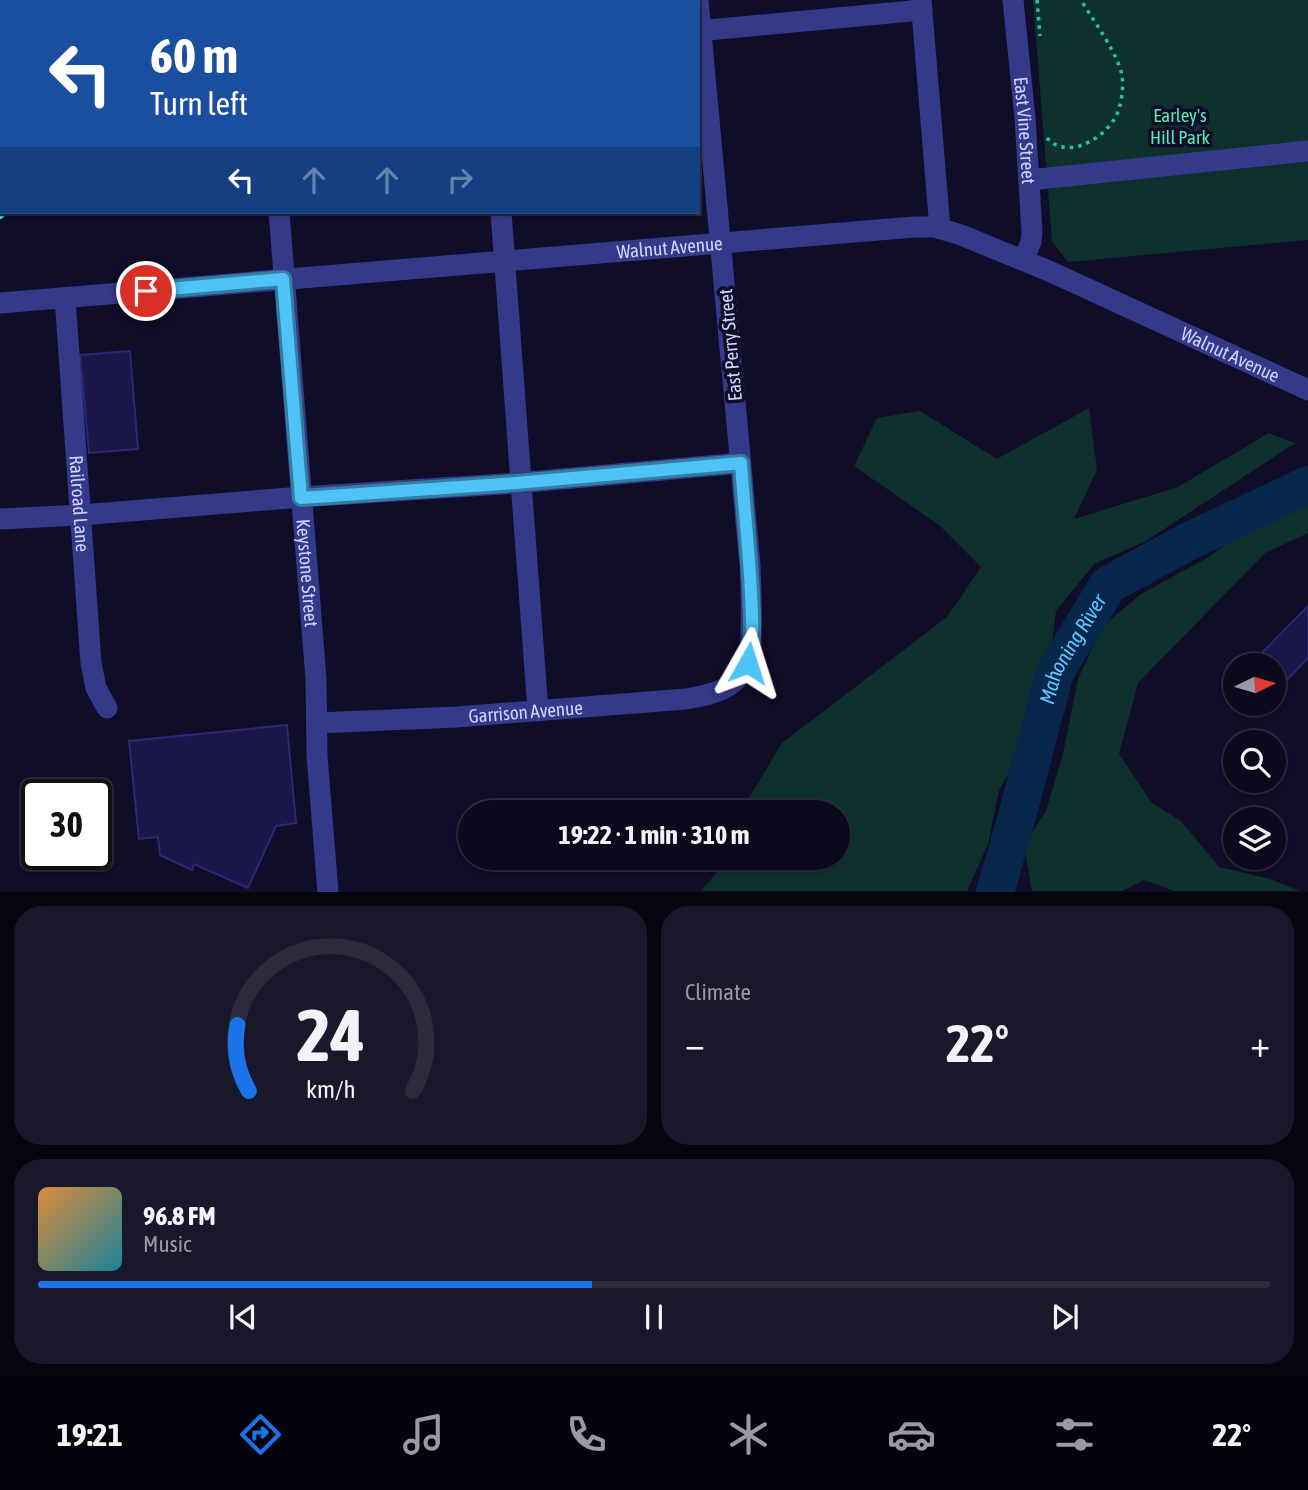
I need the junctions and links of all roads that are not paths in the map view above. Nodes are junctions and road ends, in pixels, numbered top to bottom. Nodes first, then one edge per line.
1 (1013, 0) edge
2 (921, 5) edge
3 (700, 31) edge
4 (1308, 151) edge
5 (1029, 180) junction
6 (279, 214) edge
7 (501, 214) edge
8 (940, 229) junction
9 (720, 244) junction
10 (1024, 260) junction
11 (505, 261) junction
12 (283, 279) junction
13 (65, 298) junction
14 (0, 303) edge
15 (1308, 390) edge
16 (741, 463) junction
17 (522, 483) junction
18 (301, 498) junction
19 (81, 515) junction
20 (0, 519) edge
21 (731, 684) joint
22 (107, 708) dead end
23 (538, 710) junction
24 (318, 723) junction
25 (328, 891) edge

1 - 5 street, East Vine Street
2 - 3 street
2 - 8 street
3 - 9 street, East Perry Street
4 - 5 street
5 - 10 street, East Vine Street
6 - 12 street, Keystone Street
7 - 11 street
8 - 9 street, Walnut Avenue
8 - 10 street, Walnut Avenue
9 - 11 street, Walnut Avenue
9 - 16 street, East Perry Street
10 - 15 street, Walnut Avenue
11 - 12 street, Walnut Avenue
11 - 17 street
12 - 13 street, Walnut Avenue
12 - 18 street, Keystone Street
13 - 14 street, Walnut Avenue
13 - 19 street, Railroad Lane
16 - 17 street
16 - 21 street, East Perry Street
17 - 18 street
17 - 23 street
18 - 19 street
18 - 24 street, Keystone Street
19 - 20 street
19 - 22 street, Railroad Lane
21 - 23 street, Garrison Avenue
23 - 24 street, Garrison Avenue
24 - 25 street, Keystone Street

